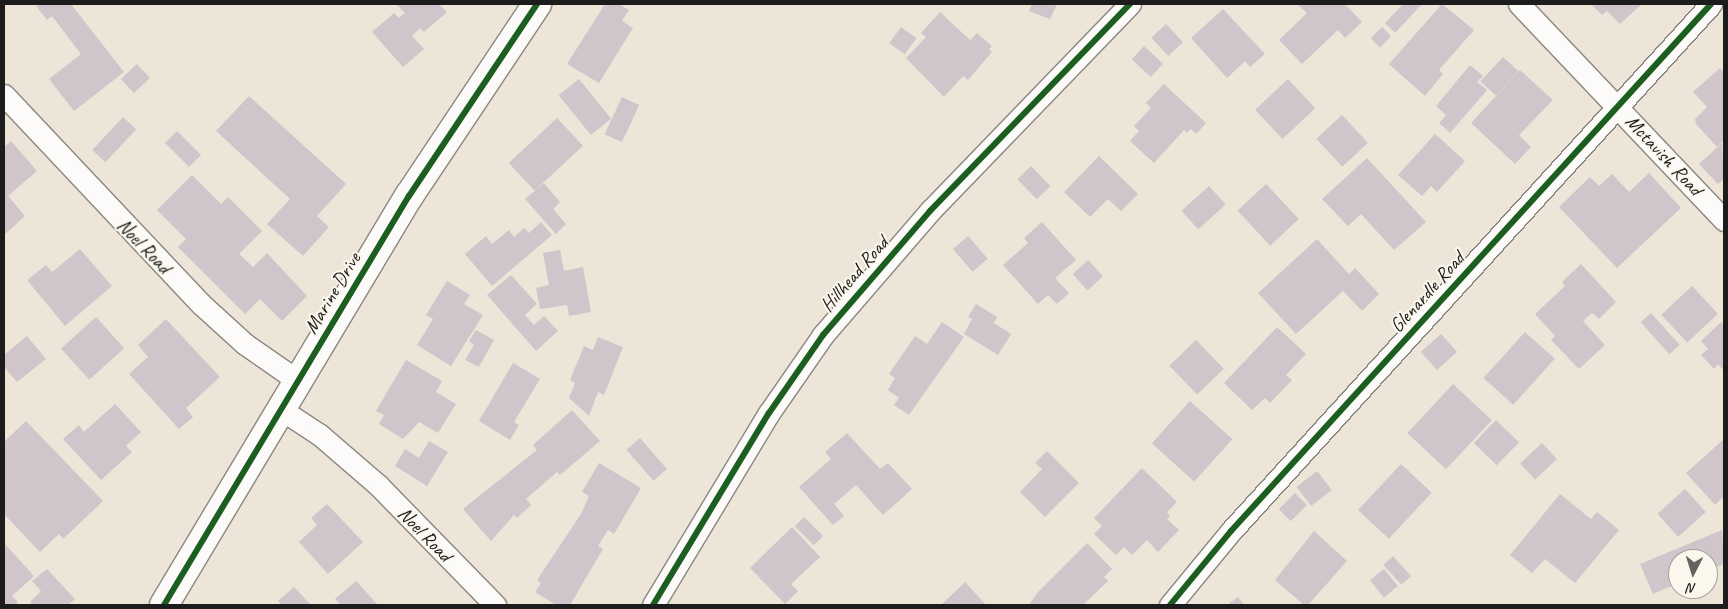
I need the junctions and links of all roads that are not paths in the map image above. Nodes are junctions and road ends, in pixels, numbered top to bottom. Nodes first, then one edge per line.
1 (537, 4) edge
2 (1130, 4) edge
3 (1520, 4) edge
4 (1711, 4) edge
5 (4, 95) edge
6 (1619, 106) junction
7 (1724, 220) edge
8 (298, 381) junction
9 (282, 410) junction
10 (164, 605) edge
11 (495, 605) edge
12 (653, 605) edge
13 (1170, 605) edge

1 - 8 street, Marine Drive
2 - 12 street, Hillhead Road
3 - 6 street, Mctavish Road
4 - 6 street, Glenardle Road
5 - 8 street, Noel Road
6 - 7 street, Mctavish Road
6 - 13 street, Glenardle Road
8 - 9 street, Marine Drive
9 - 10 street, Marine Drive
9 - 11 street, Noel Road

